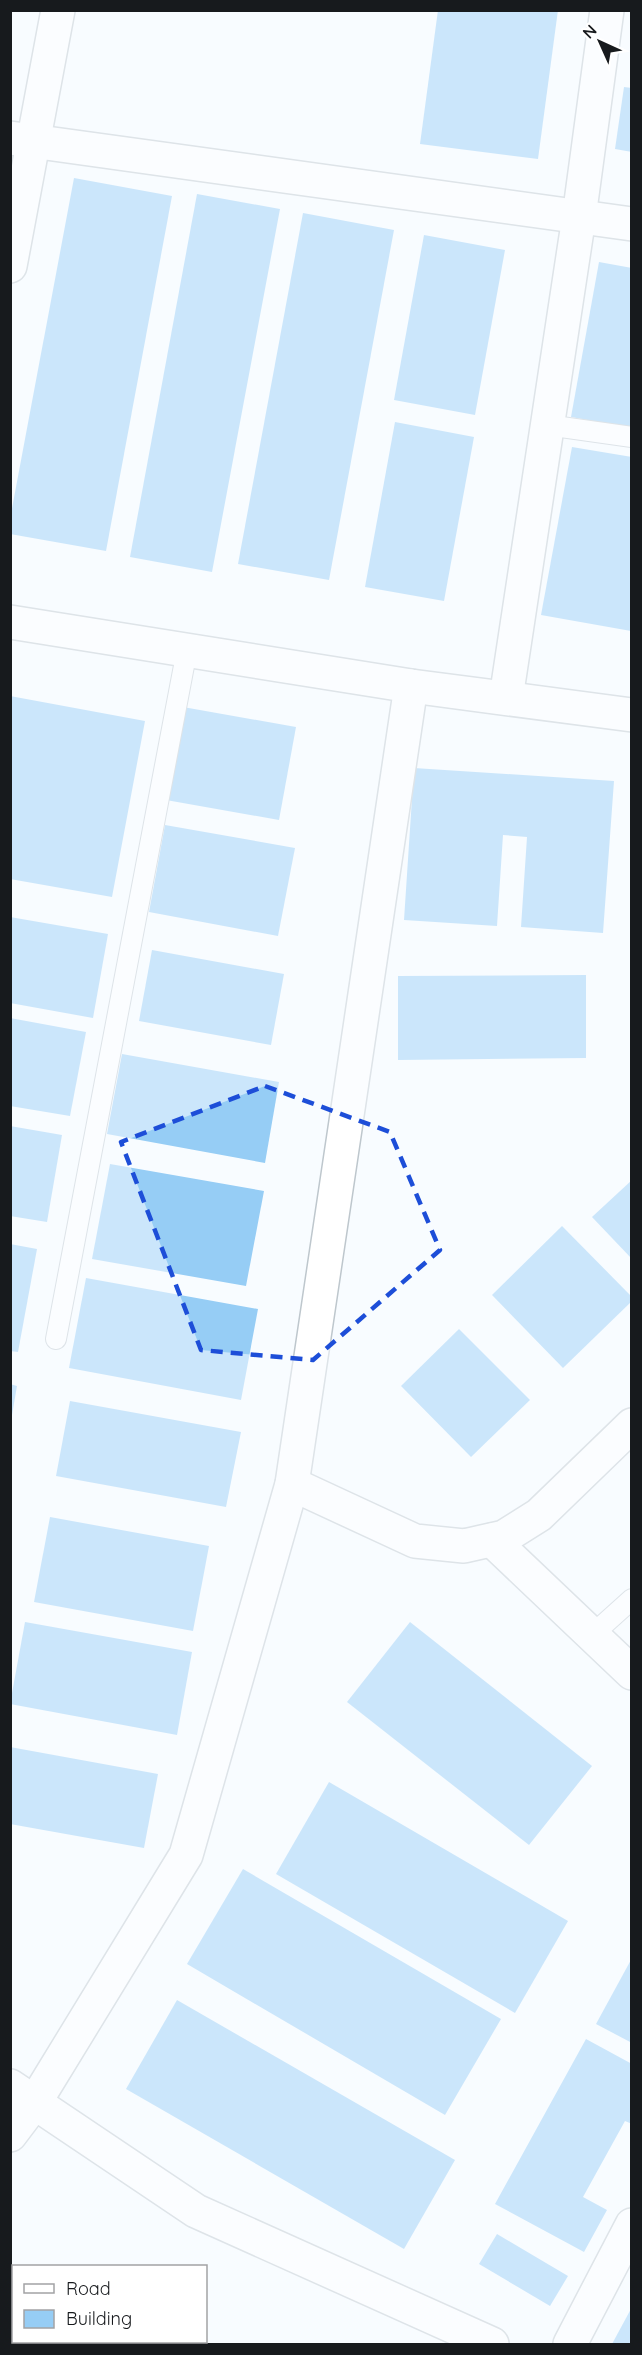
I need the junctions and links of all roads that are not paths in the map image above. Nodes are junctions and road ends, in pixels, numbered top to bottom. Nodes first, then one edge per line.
1 (58, 10) edge
2 (607, 10) edge
3 (22, 140) edge
4 (579, 217) junction
5 (632, 224) edge
6 (10, 266) edge
7 (547, 425) junction
8 (632, 437) edge
9 (10, 622) edge
10 (187, 650) junction
11 (411, 686) junction
12 (506, 698) junction
13 (632, 715) edge
14 (56, 1339) dead end
15 (632, 1425) edge
16 (292, 1484) junction
17 (492, 1540) junction
18 (632, 1599) edge
19 (592, 1635) junction
20 (632, 1673) edge
21 (23, 2094) edge
22 (10, 2135) edge
23 (632, 2225) edge
24 (492, 2344) edge
25 (570, 2344) edge

1 - 3 street
2 - 4 street
3 - 4 street
3 - 6 street
4 - 5 street
4 - 7 street
7 - 8 lane
7 - 12 street
9 - 10 street
10 - 11 street
10 - 14 lane
11 - 12 street
11 - 16 street
12 - 13 street
15 - 17 street
16 - 17 street
16 - 21 street
17 - 19 street
18 - 19 lane
19 - 20 street
21 - 22 street
21 - 24 street
23 - 25 street

